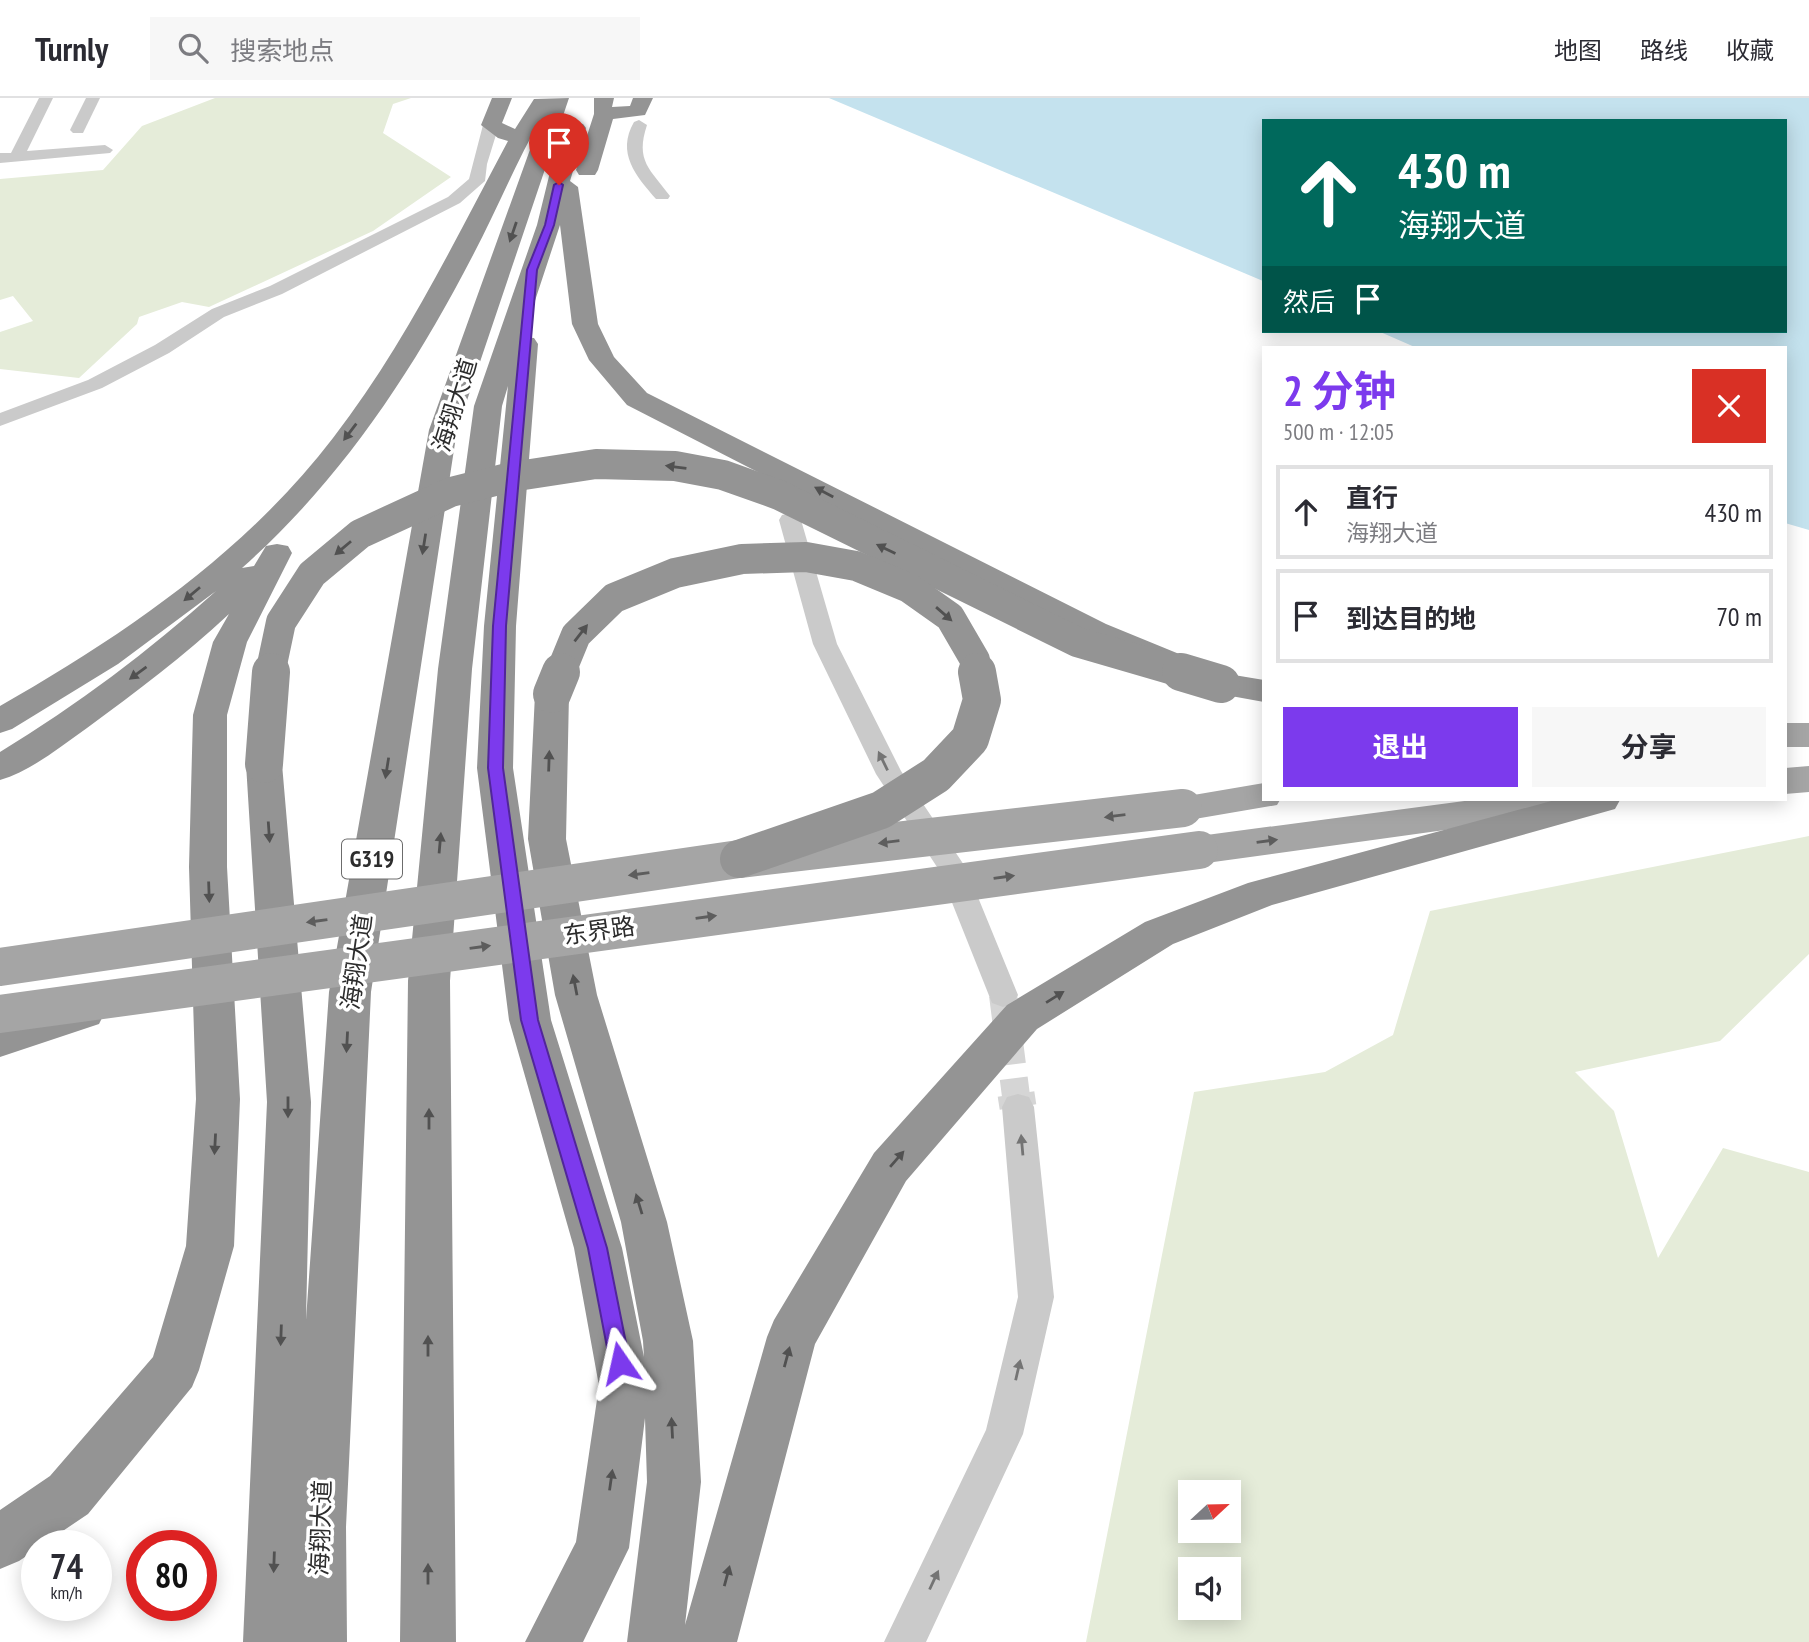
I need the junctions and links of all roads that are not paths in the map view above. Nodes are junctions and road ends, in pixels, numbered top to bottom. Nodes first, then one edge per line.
1 (46, 98) edge
2 (93, 98) edge
3 (502, 98) edge
4 (544, 98) edge
5 (559, 98) edge
6 (598, 111) edge
7 (640, 112) edge
8 (491, 125) junction
9 (78, 130) dead end
10 (519, 136) junction
11 (105, 150) dead end
12 (8, 157) edge
13 (563, 164) junction
14 (662, 196) dead end
15 (572, 220) junction
16 (460, 258) junction
17 (540, 283) junction
18 (541, 322) dead end
19 (0, 420) edge
20 (517, 428) junction
21 (790, 520) dead end
22 (277, 553) junction
23 (1221, 684) junction
24 (1262, 691) edge
25 (0, 721) edge
26 (1787, 735) edge
27 (1809, 735) edge
28 (0, 768) edge
29 (1809, 779) edge
30 (1787, 780) edge
31 (1262, 796) edge
32 (1560, 801) edge
33 (1598, 801) edge
34 (739, 859) junction
35 (0, 967) edge
36 (147, 992) junction
37 (1003, 995) tunnel mouth
38 (0, 1014) edge
39 (0, 1040) edge
40 (1018, 1107) tunnel mouth
41 (0, 1542) edge
42 (271, 1642) edge
43 (319, 1642) edge
44 (428, 1642) edge
45 (553, 1642) edge
46 (655, 1642) edge
47 (709, 1642) edge
48 (905, 1642) edge

1 - 12 street
2 - 9 street
3 - 8 highway
4 - 10 highway
5 -> 43 highway, 海翔大道 / G319
6 - 7 highway
6 - 13 highway, 海翔大道 / G319
6 - 15 highway
7 - 14 street
8 - 10 highway
8 - 19 street
10 - 16 highway
11 - 12 street
13 - 15 highway
13 - 17 highway, 海翔大道 / G319
15 - 17 highway
23 -> 15 highway, bridge
16 - 22 highway
16 -> 25 highway
17 - 20 highway
44 -> 17 highway, 海翔大道 / G319
18 - 20 highway
45 -> 20 highway
37 -> 21 street
22 -> 28 highway
22 -> 41 highway
23 - 24 highway
23 -> 42 highway, bridge
26 - 27 main road
29 - 30 main road
31 -> 34 main road, 东界路, bridge
36 -> 32 main road, 东界路, bridge
47 -> 33 highway
34 -> 35 main road, 东界路, bridge
46 -> 34 highway, bridge
36 - 38 main road, 东界路, bridge
36 - 39 highway, bridge
48 -> 40 street

